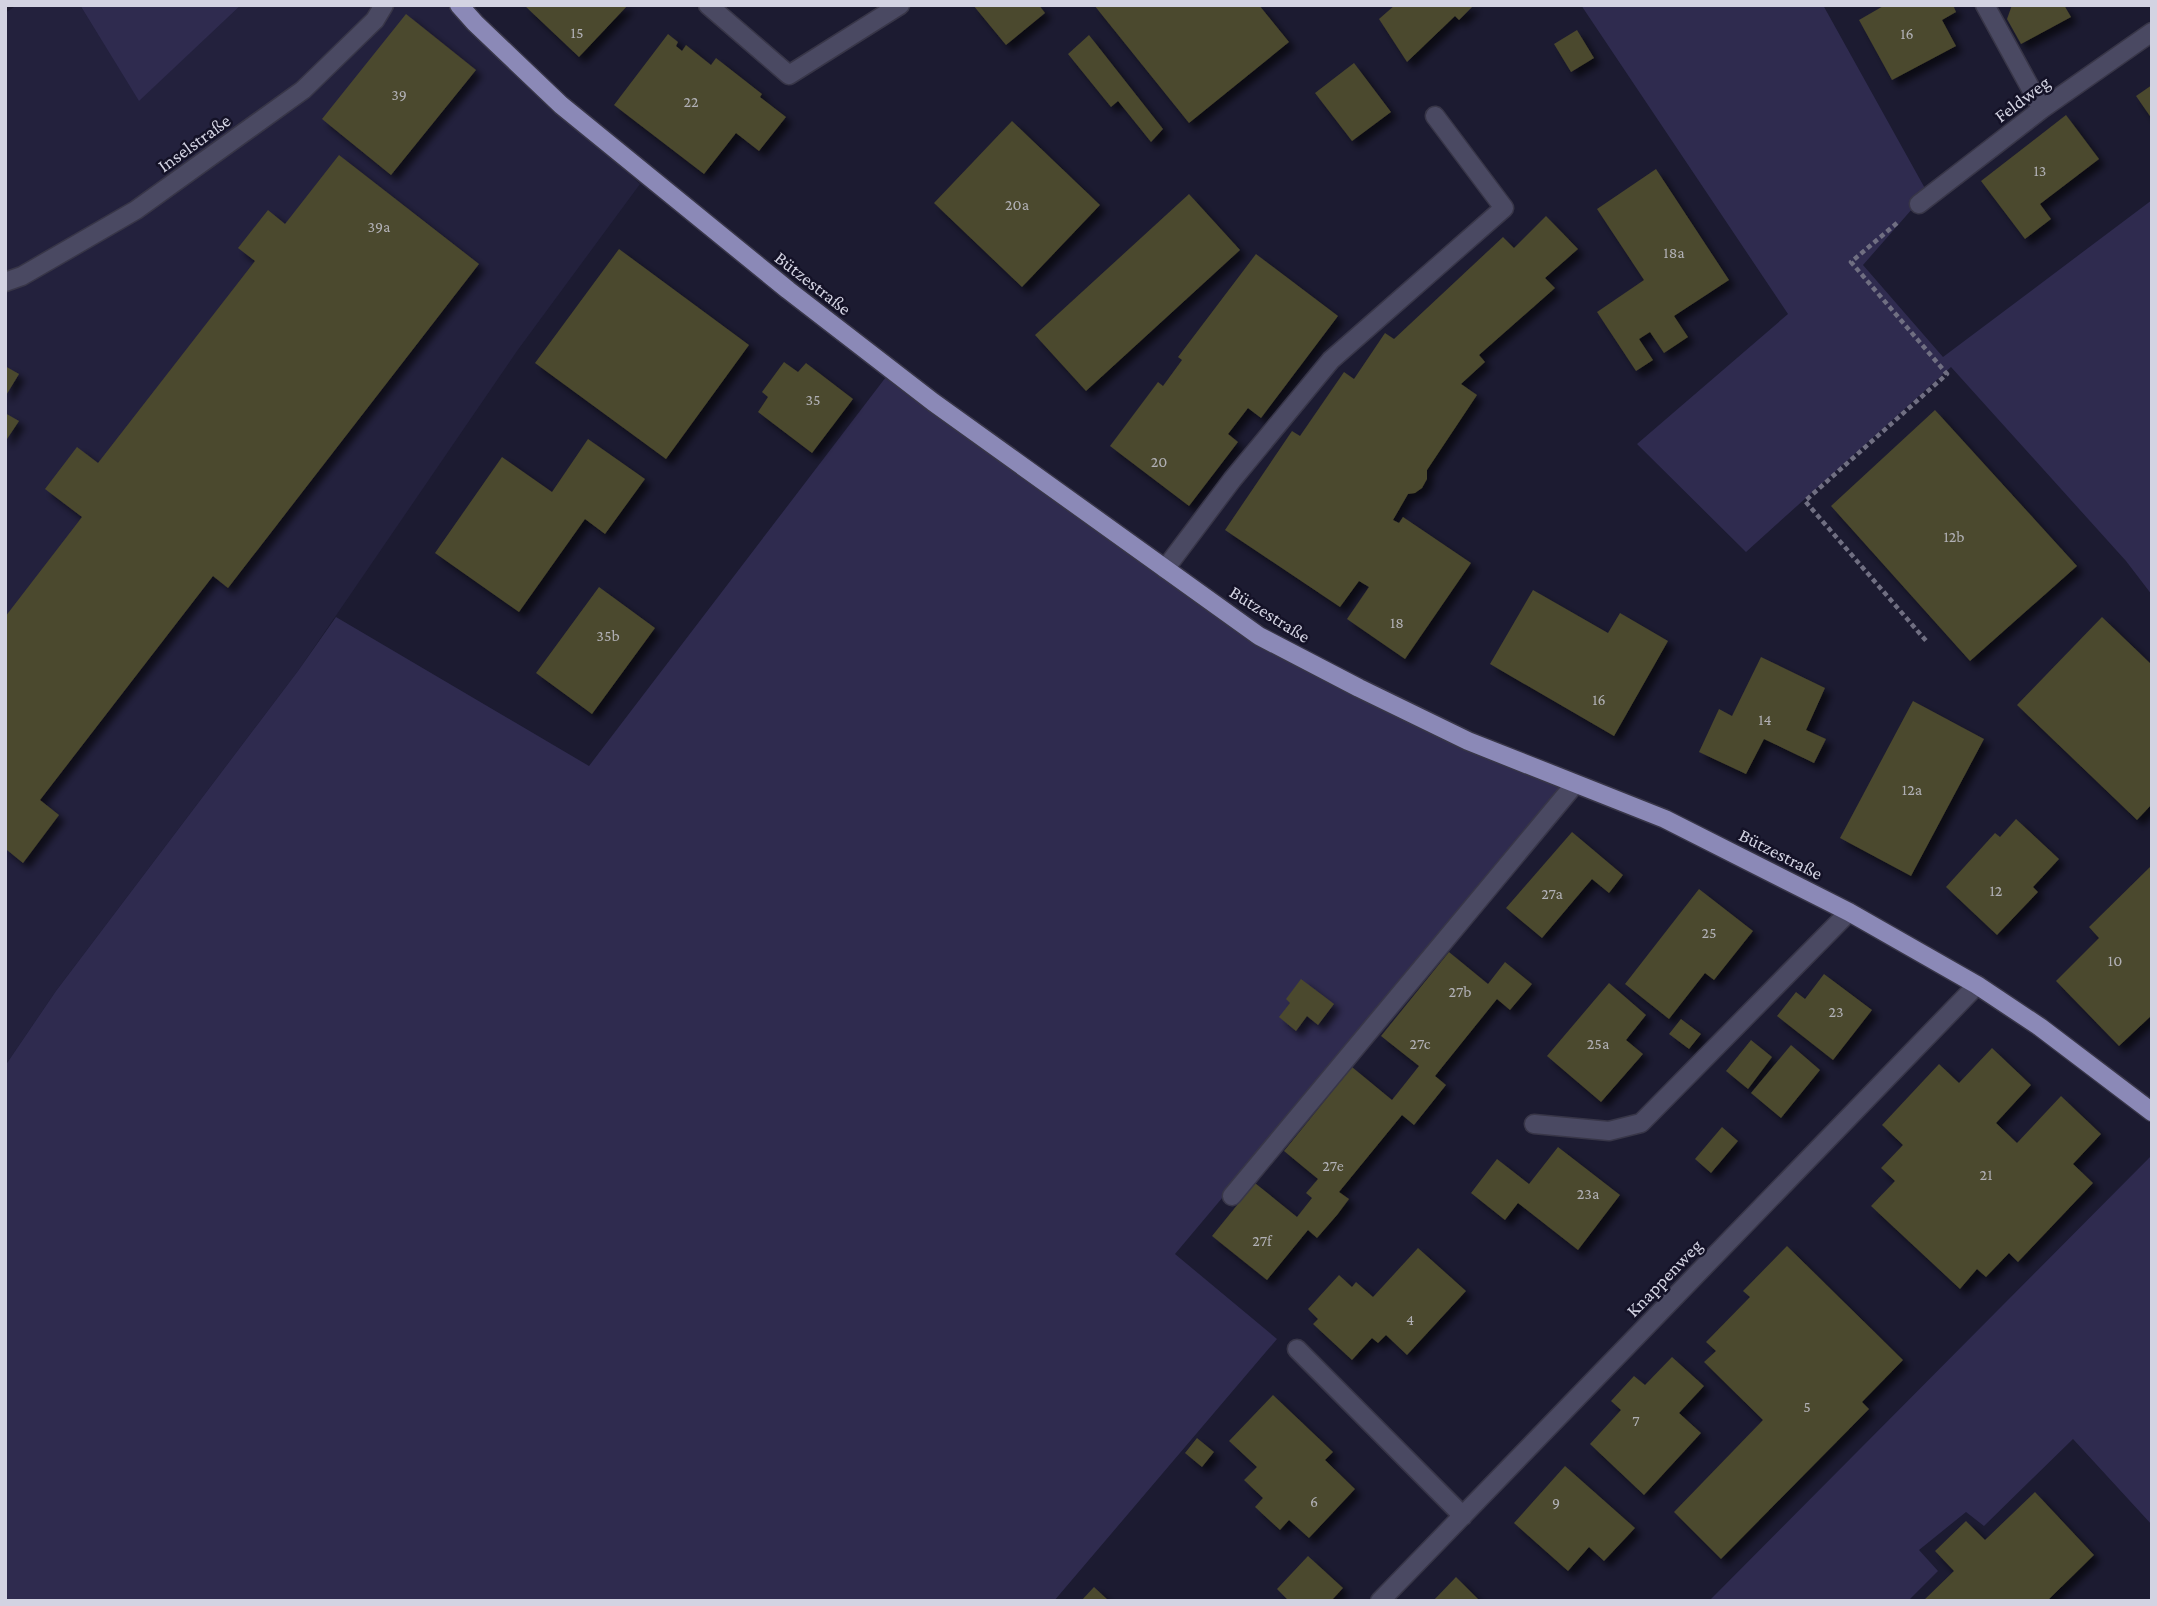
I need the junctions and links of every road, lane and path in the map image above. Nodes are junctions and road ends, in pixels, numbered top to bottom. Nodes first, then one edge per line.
1 (384, 5) edge
2 (459, 5) edge
3 (708, 5) edge
4 (900, 5) edge
5 (1985, 5) edge
6 (2152, 32) edge
7 (2042, 109) junction
8 (1435, 116) dead end
9 (1919, 204) joint
10 (5, 282) edge
11 (1165, 569) junction
12 (1928, 643) dead end
13 (1575, 784) junction
14 (1849, 912) junction
15 (1977, 985) junction
16 (2152, 1112) edge
17 (1534, 1124) dead end
18 (1232, 1196) dead end
19 (1297, 1349) dead end
20 (1463, 1516) junction
21 (1380, 1601) edge

1 - 10 street, Inselstraße
2 - 11 main road, Bützestraße
3 - 4 street
5 - 7 street
6 - 7 street, Feldweg
7 - 9 street, Feldweg
8 - 11 street
9 - 12 path
11 - 13 main road, Bützestraße
13 - 14 main road, Bützestraße
13 - 18 street
14 - 15 main road, Bützestraße
14 - 17 street
15 - 16 main road, Bützestraße
15 - 20 street, Knappenweg
19 - 20 street
20 - 21 street, Knappenweg

